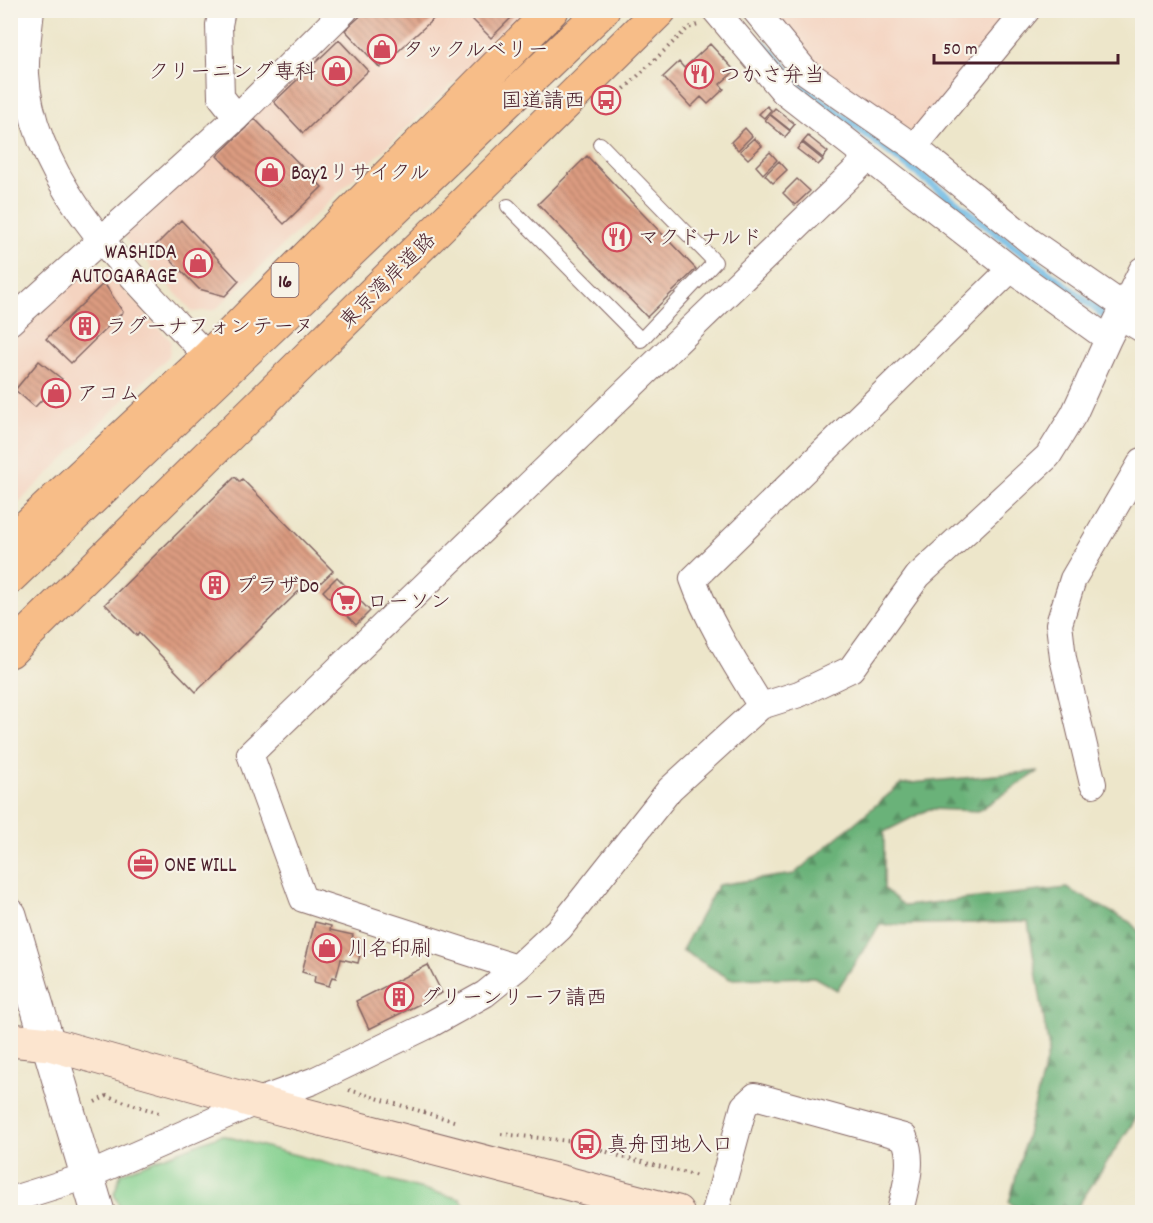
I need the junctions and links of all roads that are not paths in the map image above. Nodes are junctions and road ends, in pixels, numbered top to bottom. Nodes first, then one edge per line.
1 (31, 10) edge
2 (222, 10) edge
3 (345, 10) edge
4 (552, 10) edge
5 (603, 10) edge
6 (660, 10) edge
7 (715, 10) edge
8 (755, 10) edge
9 (1027, 10) edge
10 (237, 117) junction
11 (600, 144) dead end
12 (914, 147) junction
13 (868, 158) junction
14 (508, 206) dead end
15 (100, 239) junction
16 (1011, 268) junction
17 (1143, 270) edge
18 (1122, 312) junction
19 (11, 320) edge
20 (1143, 328) edge
21 (1108, 339) junction
22 (208, 357) junction
23 (1143, 460) edge
24 (10, 542) edge
25 (10, 577) edge
26 (10, 651) edge
27 (760, 706) junction
28 (1093, 784) dead end
29 (10, 915) edge
30 (517, 968) junction
31 (10, 1023) edge
32 (10, 1040) edge
33 (50, 1044) junction
34 (256, 1102) junction
35 (87, 1176) junction
36 (10, 1200) edge
37 (98, 1212) edge
38 (677, 1212) edge
39 (716, 1212) edge
40 (900, 1212) edge

1 - 15 street
2 - 10 street
3 - 10 street
4 - 22 highway, 16
5 - 25 highway, 16
6 - 26 highway, 東京湾岸道路
7 - 13 street
8 - 12 street
9 - 12 street
10 - 15 street
11 - 14 lane
12 - 18 street
13 - 16 street
13 - 30 street
15 - 19 street
15 - 22 street
16 - 21 street
16 - 27 street
17 - 18 street
18 - 20 street
18 - 21 street
21 - 27 street
22 - 24 highway, 16
23 - 28 street
27 - 30 street
29 - 33 street
30 - 34 street
31 - 33 main road
32 - 33 main road
33 - 34 main road
33 - 35 street
34 - 35 street
34 - 38 main road
35 - 36 street
35 - 37 street
39 - 40 street

